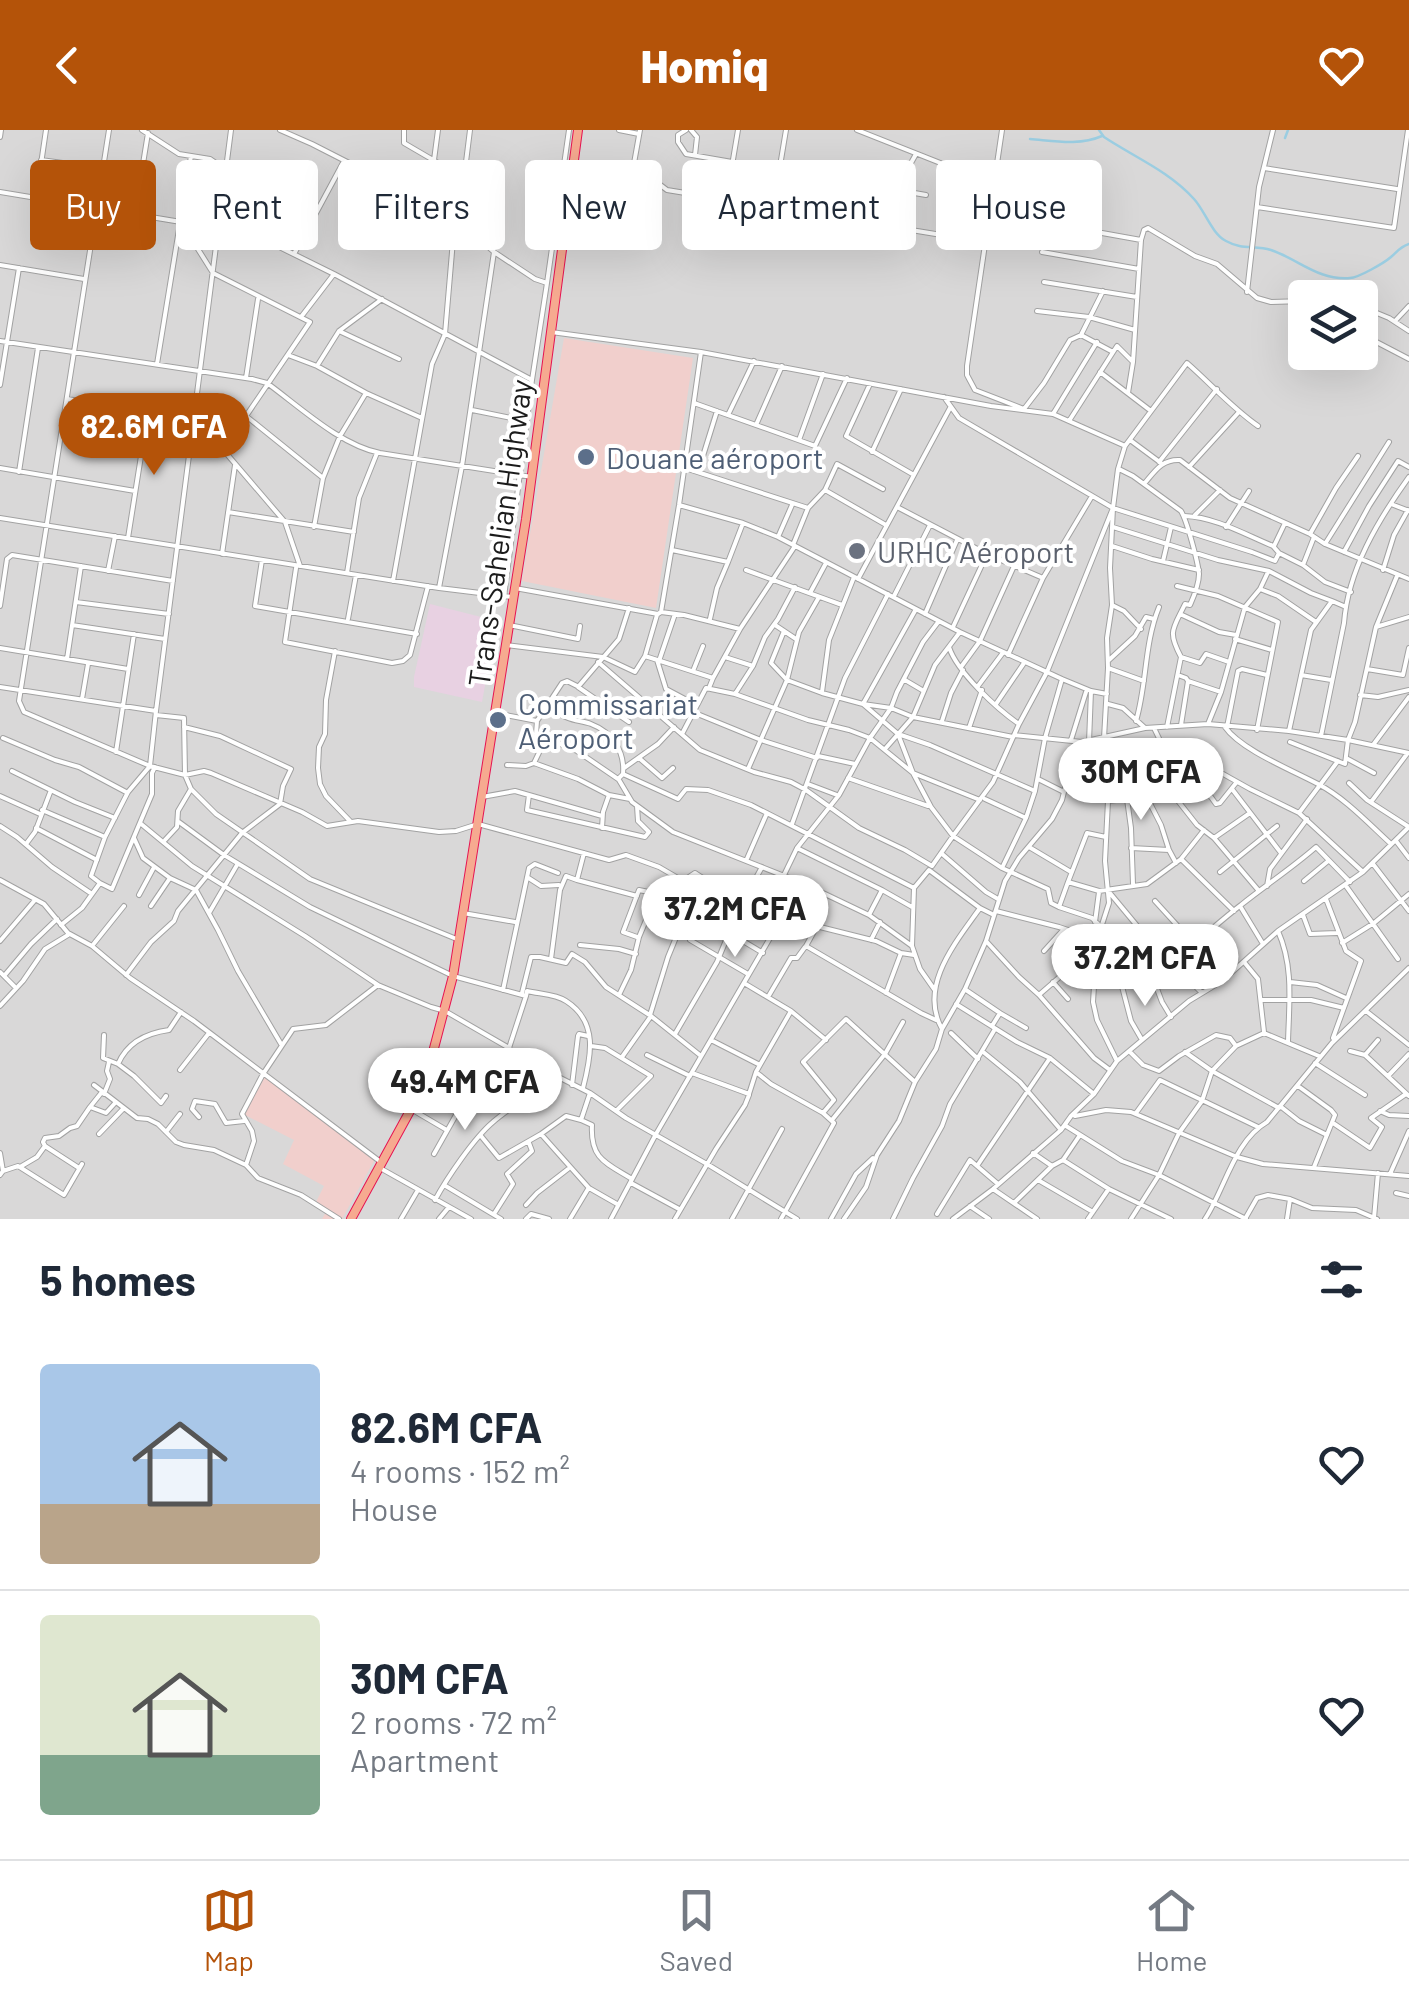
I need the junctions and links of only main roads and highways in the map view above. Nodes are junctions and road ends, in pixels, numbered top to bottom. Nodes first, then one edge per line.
1 (578, 130) edge
2 (353, 1216) edge

1 - 2 highway, Trans-Sahelian Highway

